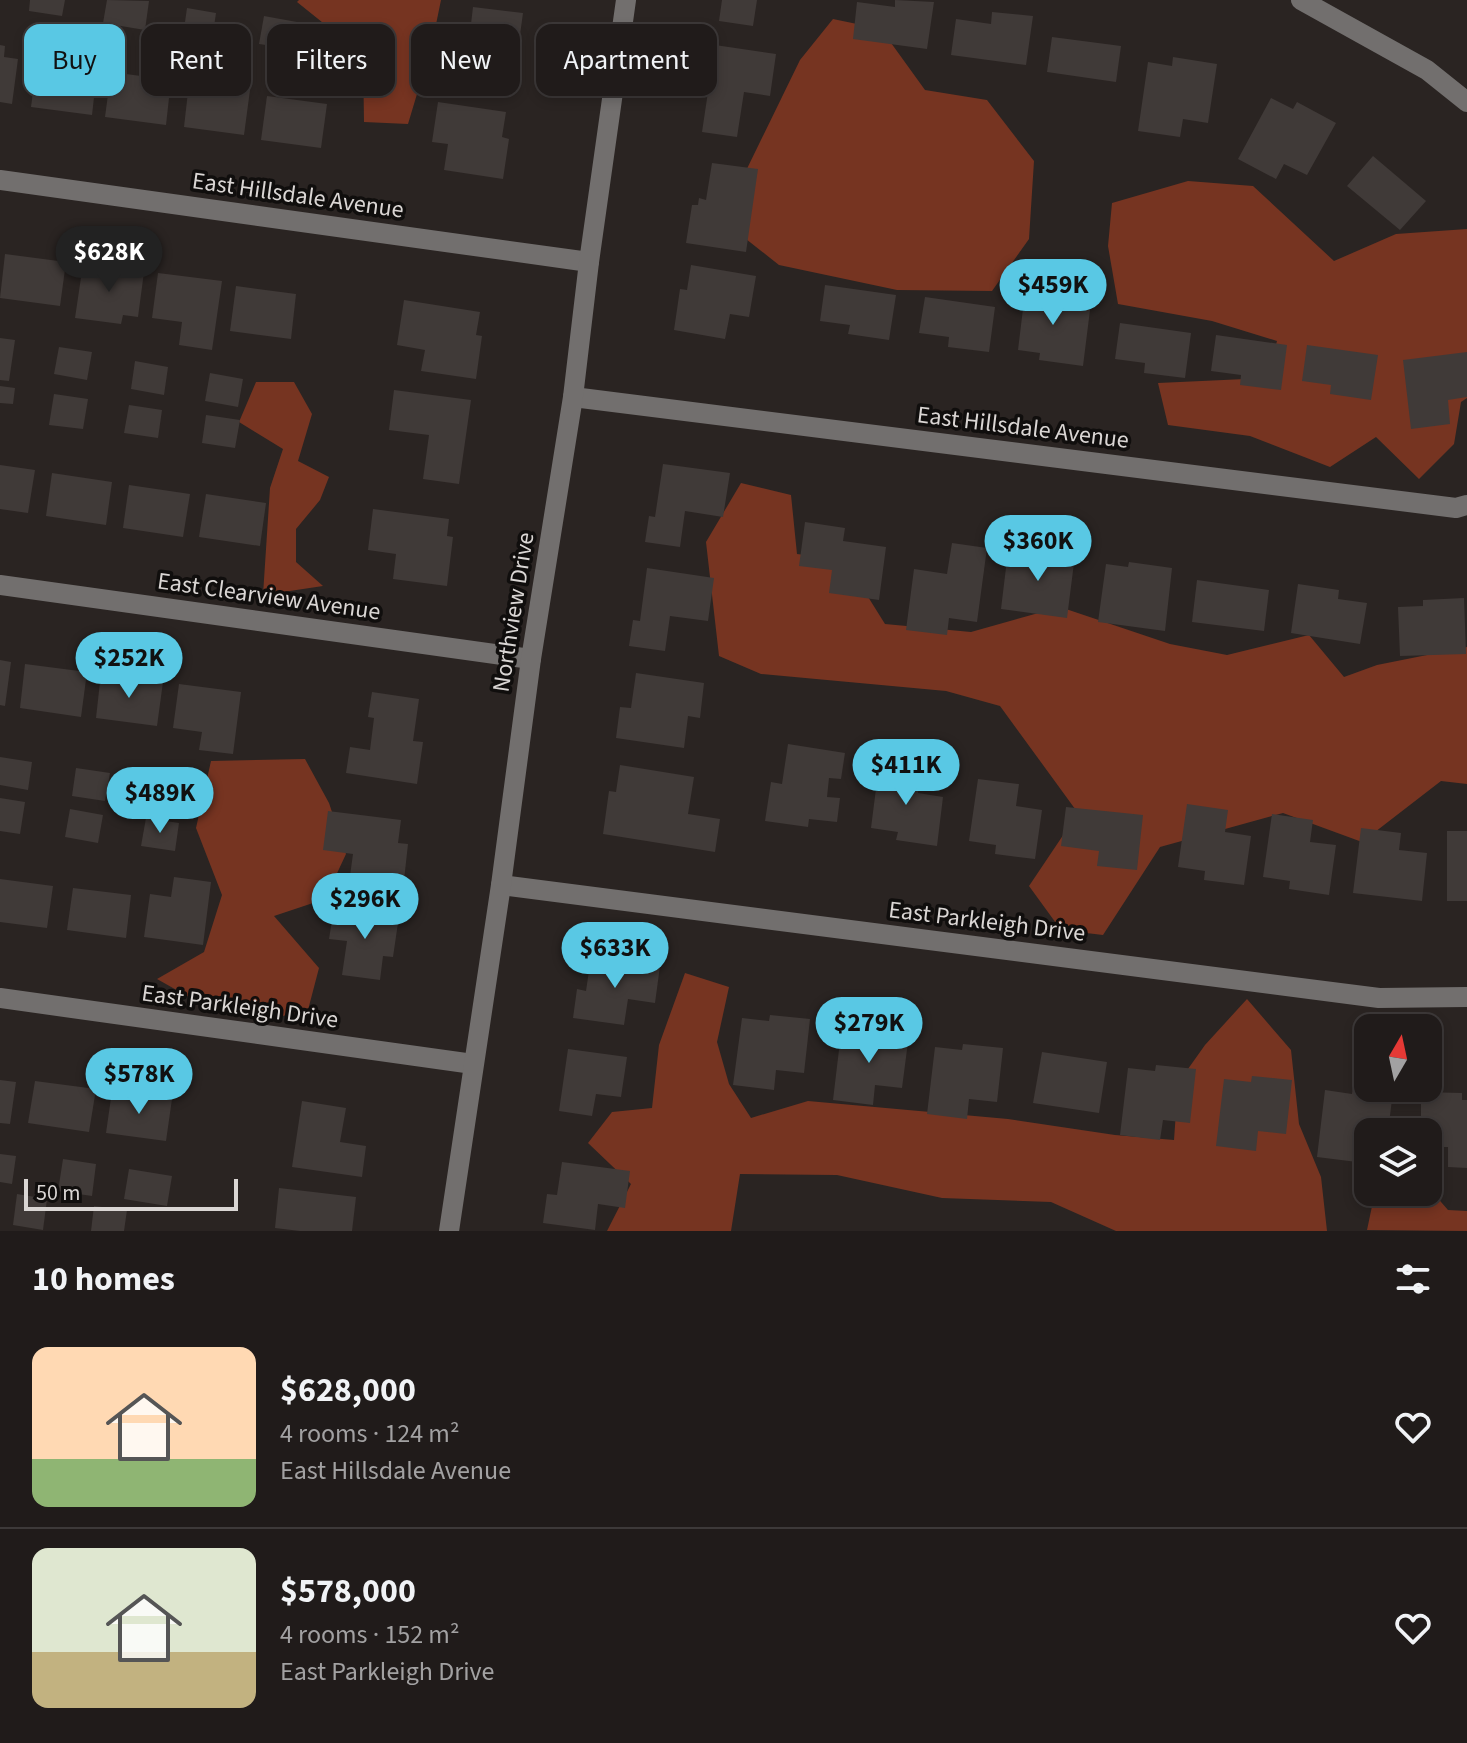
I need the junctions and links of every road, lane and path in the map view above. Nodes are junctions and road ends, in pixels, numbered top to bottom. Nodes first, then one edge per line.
1 (626, 0) edge
2 (1301, 0) edge
3 (1467, 102) edge
4 (0, 180) edge
5 (589, 262) junction
6 (573, 397) junction
7 (1467, 505) edge
8 (0, 585) edge
9 (531, 659) junction
10 (501, 885) junction
11 (1467, 997) edge
12 (0, 998) edge
13 (473, 1064) junction
14 (449, 1231) edge

1 - 5 street, Northview Drive
2 - 3 street
4 - 5 street, East Hillsdale Avenue
5 - 6 street, Northview Drive
6 - 7 street, East Hillsdale Avenue
6 - 9 street, Northview Drive
8 - 9 street, East Clearview Avenue
9 - 10 street, Northview Drive
10 - 11 street, East Parkleigh Drive
10 - 13 street, Northview Drive
12 - 13 street, East Parkleigh Drive
13 - 14 street, Northview Drive

